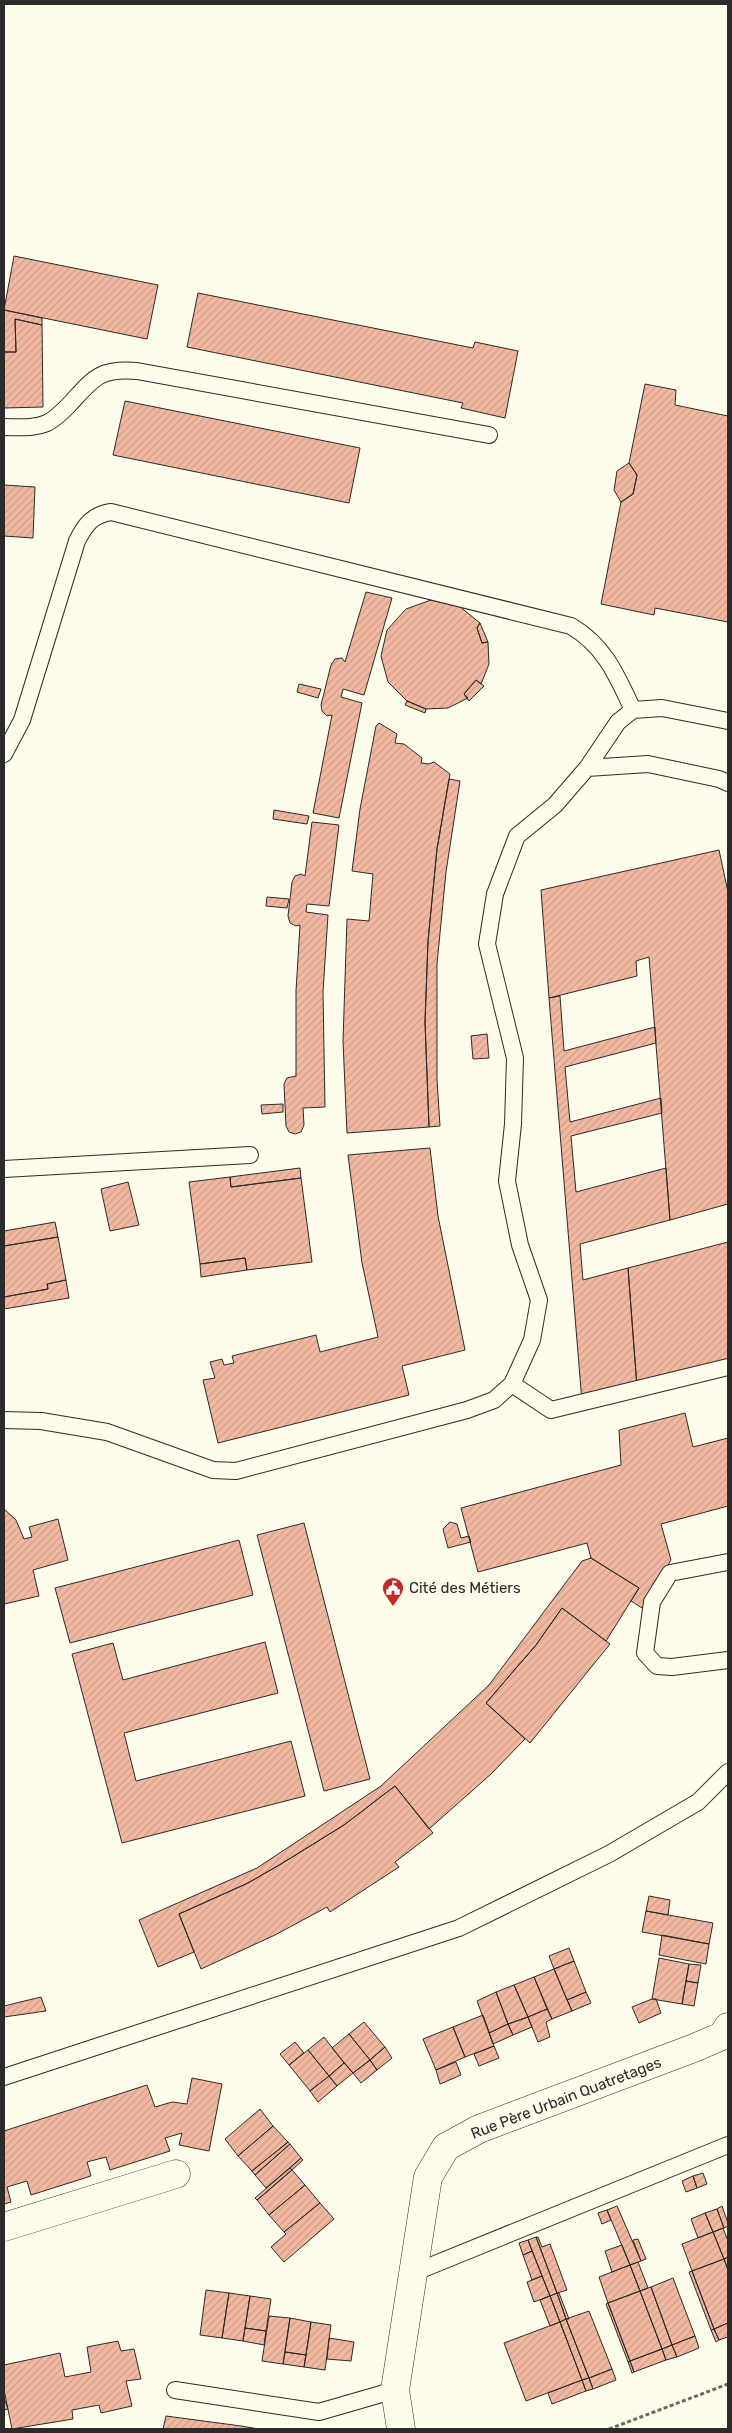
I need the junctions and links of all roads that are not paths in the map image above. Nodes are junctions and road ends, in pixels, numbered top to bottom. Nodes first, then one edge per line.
1 (4, 427) edge
2 (489, 435) dead end
3 (633, 710) junction
4 (728, 721) edge
5 (4, 754) edge
6 (587, 768) junction
7 (728, 783) edge
8 (250, 1155) dead end
9 (4, 1169) edge
10 (728, 1367) edge
11 (512, 1384) junction
12 (4, 1420) edge
13 (728, 1562) edge
14 (728, 1660) edge
15 (728, 1772) edge
16 (726, 2034) edge
17 (4, 2077) edge
18 (728, 2145) edge
19 (176, 2174) dead end
20 (4, 2227) edge
21 (413, 2272) junction
22 (175, 2390) dead end
23 (395, 2390) junction
24 (401, 2429) edge

1 - 2 lane
3 - 4 lane
3 - 5 lane
3 - 6 lane
6 - 7 lane
6 - 11 lane
8 - 9 lane
10 - 11 lane
11 - 12 lane
13 - 14 lane
15 - 17 lane
16 - 21 street, Rue Père Urbain Quatretages
18 - 21 lane
19 - 20 street
21 - 23 street, Rue Père Urbain Quatretages
22 - 23 lane
23 - 24 street, Rue Père Urbain Quatretages

